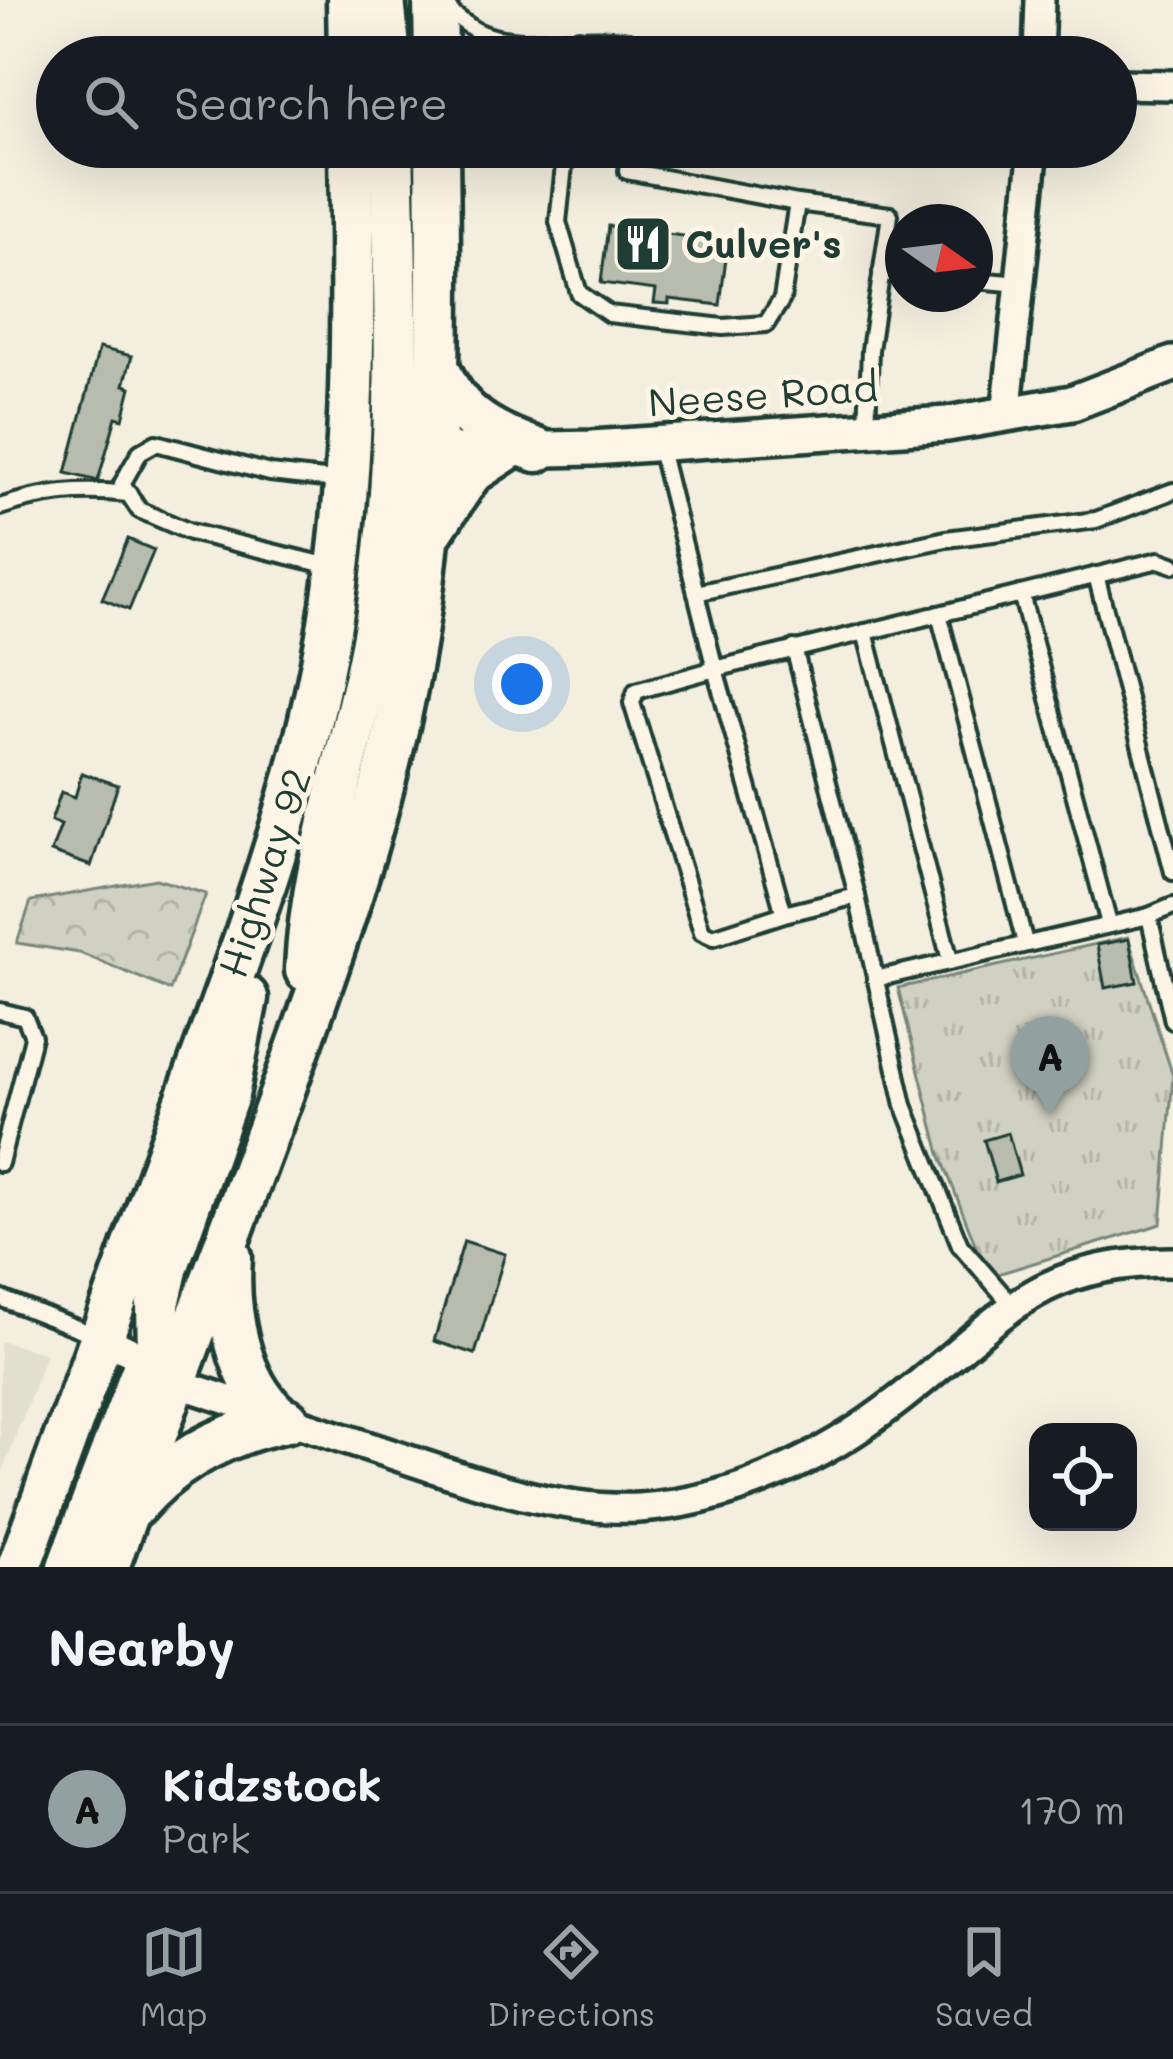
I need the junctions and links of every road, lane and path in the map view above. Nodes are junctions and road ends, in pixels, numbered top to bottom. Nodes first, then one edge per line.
1 (349, 0) edge
2 (383, 0) edge
3 (435, 0) edge
4 (1040, 0) edge
5 (350, 36) edge
6 (387, 36) edge
7 (436, 36) edge
8 (499, 36) edge
9 (1039, 36) edge
10 (1137, 85) edge
11 (1173, 86) edge
12 (351, 168) edge
13 (394, 168) edge
14 (437, 168) edge
15 (564, 168) edge
16 (627, 168) edge
17 (1032, 168) edge
18 (796, 203) junction
19 (881, 273) junction
20 (885, 273) edge
21 (993, 282) edge
22 (1021, 284) junction
23 (1173, 364) edge
24 (439, 371) junction
25 (1006, 416) junction
26 (867, 429) junction
27 (659, 444) junction
28 (521, 450) junction
29 (414, 452) junction
30 (349, 466) junction
31 (1173, 490) edge
32 (129, 494) junction
33 (0, 507) edge
34 (426, 542) junction
35 (1173, 565) edge
36 (338, 568) junction
37 (1096, 575) junction
38 (696, 593) junction
39 (1022, 594) junction
40 (939, 614) junction
41 (866, 632) junction
42 (794, 648) junction
43 (715, 669) junction
44 (1173, 872) edge
45 (857, 896) junction
46 (1173, 906) edge
47 (784, 914) junction
48 (1149, 916) junction
49 (253, 920) junction
50 (1109, 924) junction
51 (1025, 944) junction
52 (950, 960) junction
53 (875, 979) junction
54 (0, 1011) edge
55 (1173, 1021) edge
56 (306, 1025) junction
57 (0, 1162) edge
58 (232, 1230) junction
59 (1173, 1262) edge
60 (0, 1298) edge
61 (1012, 1304) junction
62 (102, 1338) junction
63 (160, 1371) junction
64 (283, 1418) junction
65 (124, 1520) junction
66 (19, 1567) edge
67 (69, 1567) edge
68 (107, 1567) edge

1 - 5 main road
2 - 6 main road
3 - 7 main road
3 - 8 lane
4 - 9 street
10 - 11 street
12 - 30 main road, Highway 92
13 - 29 main road
14 - 24 main road
15 - 18 lane
16 - 18 lane
17 - 22 street
18 - 19 lane
19 - 20 lane
19 - 26 lane
21 - 22 lane
22 - 25 street
23 - 25 street, Neese Road
24 - 28 main road
24 - 29 main road
25 - 26 street, Neese Road
26 - 27 street, Neese Road
27 - 28 street, Neese Road
27 - 38 lane
28 - 29 street, Neese Road
28 - 34 main road
29 - 30 street, Neese Road
29 - 34 main road
29 - 56 main road
30 - 32 lane
30 - 36 main road, Highway 92
31 - 38 lane
32 - 33 lane
32 - 36 lane
34 - 56 main road
35 - 37 lane
36 - 49 main road, Highway 92
37 - 39 lane
37 - 44 lane
38 - 43 lane
39 - 40 lane
39 - 50 lane
40 - 41 lane
40 - 51 lane
41 - 42 lane
41 - 52 lane
42 - 43 lane
42 - 45 lane
43 - 47 lane
43 - 47 lane
45 - 47 lane
45 - 53 lane
46 - 48 lane
48 - 50 lane
48 - 55 lane
49 - 62 main road, Highway 92
49 - 63 main road
50 - 51 lane
51 - 52 lane
52 - 53 lane
53 - 61 lane
54 - 57 lane
56 - 58 main road
58 - 63 main road
58 - 64 main road
59 - 61 street
60 - 62 lane
61 - 64 street
62 - 63 street
62 - 66 main road, Highway 92
63 - 64 street
63 - 65 main road
63 - 67 main road
64 - 65 main road
65 - 68 main road

